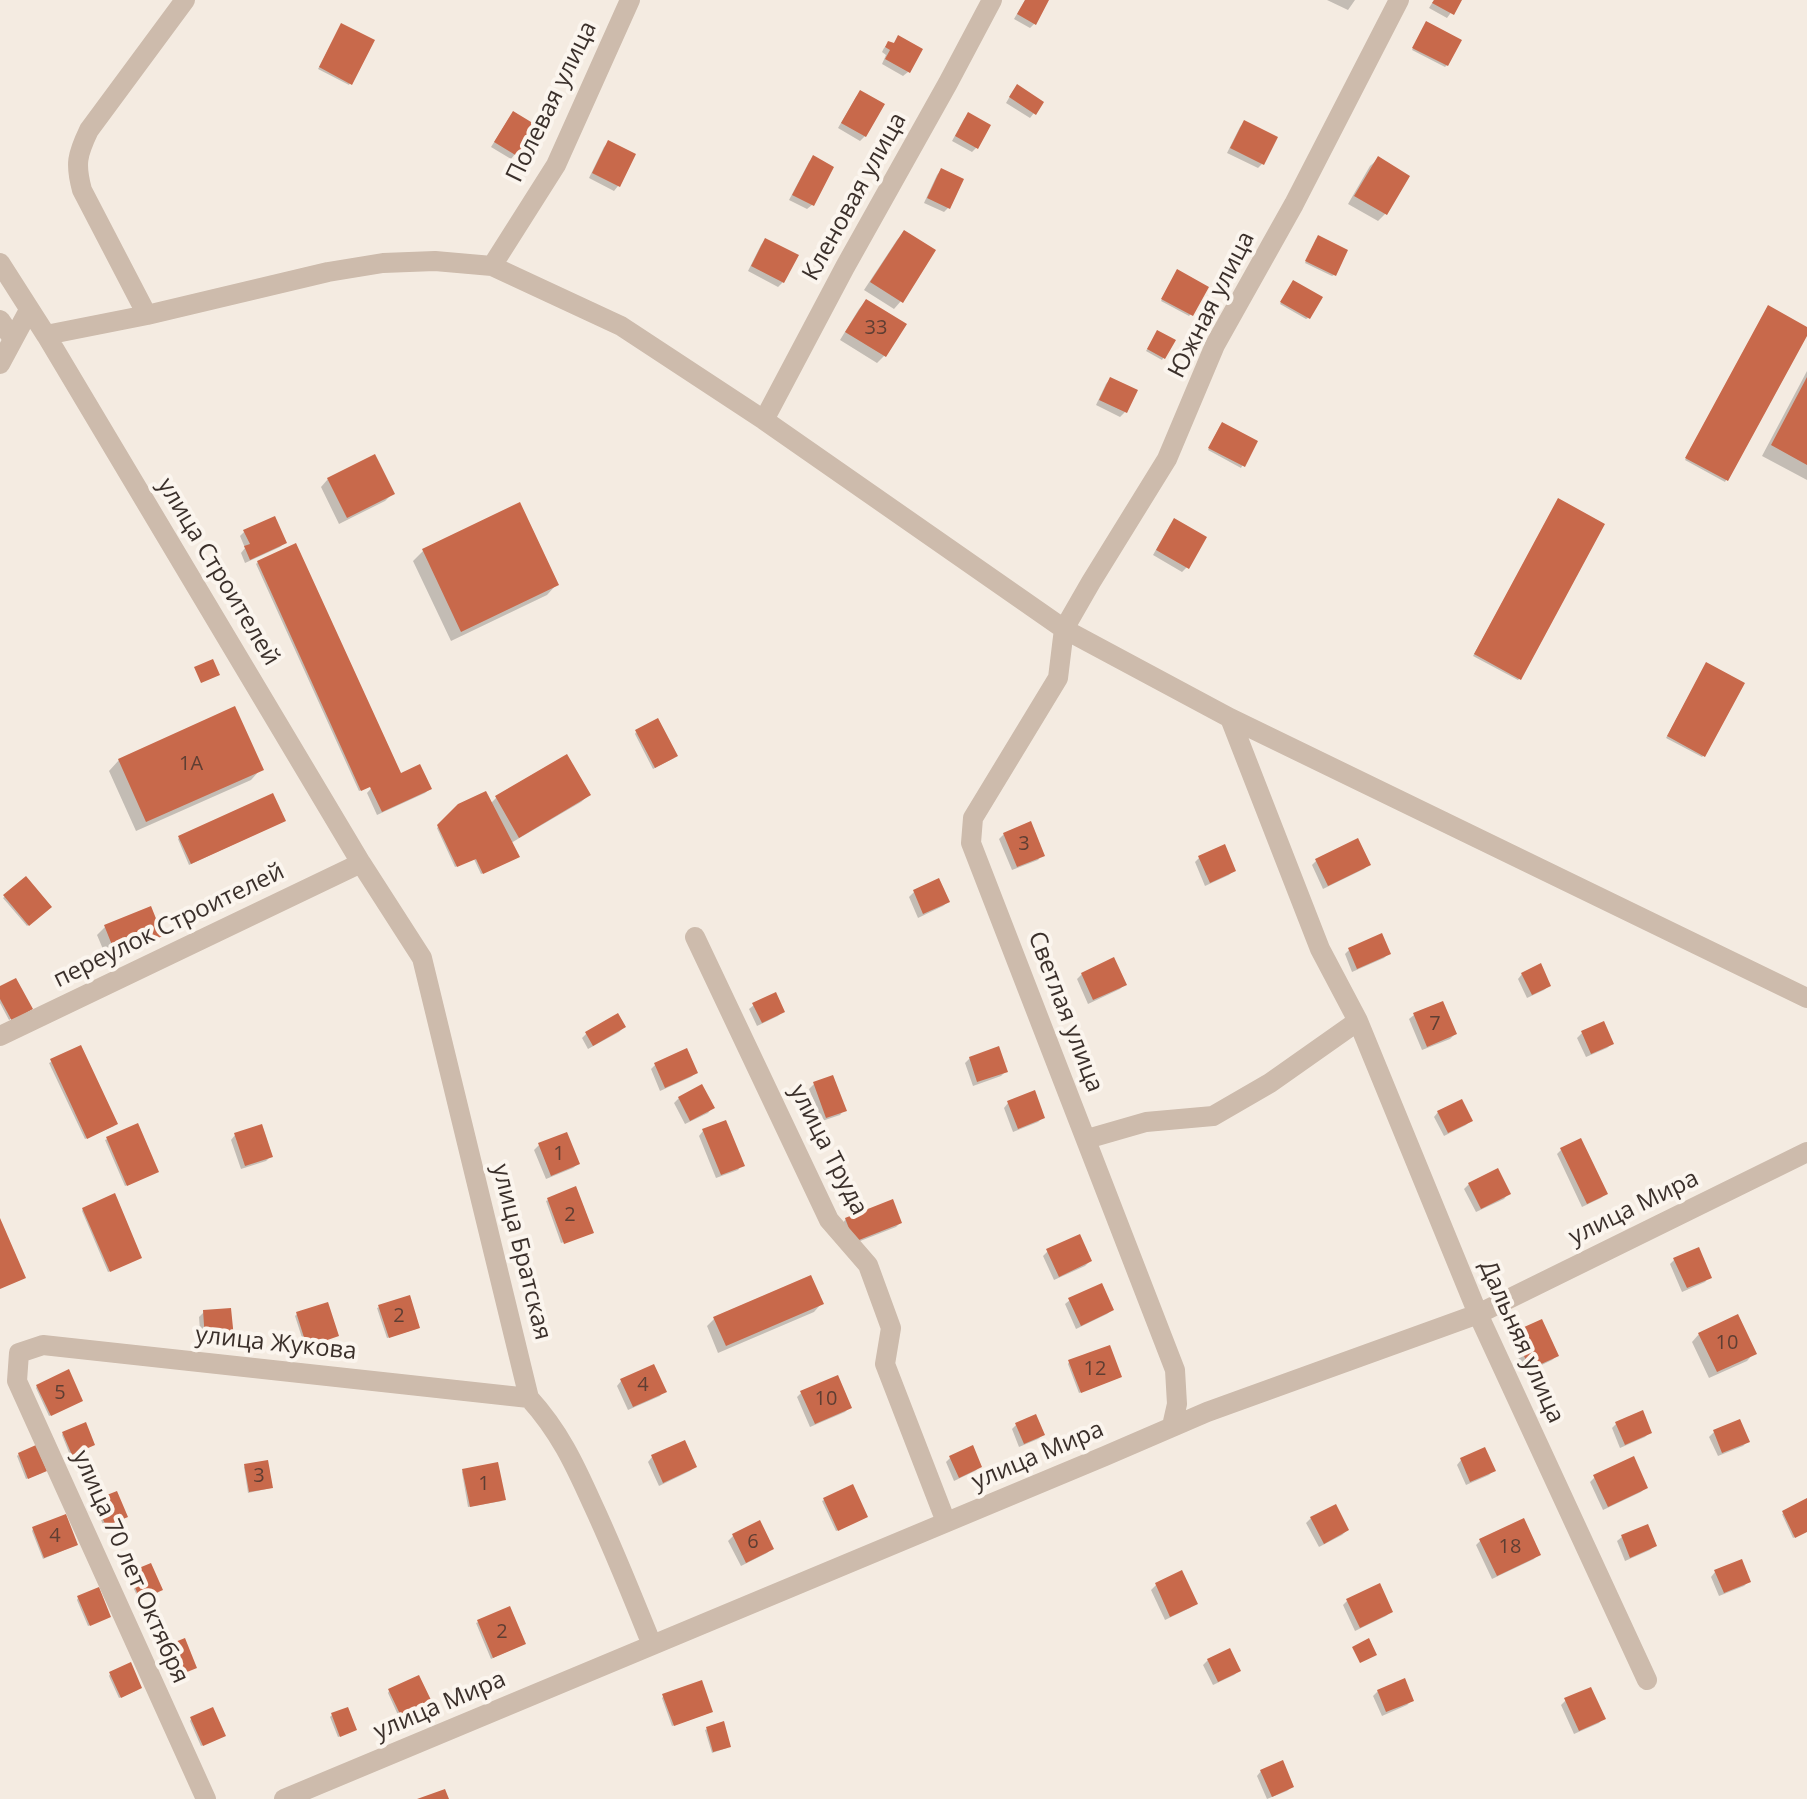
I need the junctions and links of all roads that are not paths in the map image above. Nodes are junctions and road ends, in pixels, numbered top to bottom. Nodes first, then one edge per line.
1 (185, 0) edge
2 (630, 0) edge
3 (992, 0) edge
4 (1399, 0) edge
5 (0, 263) edge
6 (492, 266) junction
7 (29, 310) junction
8 (147, 315) junction
9 (0, 320) edge
10 (46, 335) junction
11 (13, 339) junction
12 (0, 364) edge
13 (764, 420) junction
14 (1064, 629) junction
15 (1230, 718) junction
16 (361, 863) junction
17 (695, 937) dead end
18 (1807, 998) edge
19 (1358, 1021) junction
20 (0, 1036) edge
21 (1087, 1139) junction
22 (1807, 1152) edge
23 (1478, 1314) junction
24 (19, 1353) joint
25 (529, 1398) junction
26 (1172, 1426) junction
27 (946, 1522) junction
28 (652, 1645) junction
29 (1647, 1680) dead end
30 (206, 1799) edge
31 (284, 1799) edge

1 - 8 street
2 - 6 street, Полевая улица
3 - 13 street, Кленовая улица
4 - 14 street, Южная улица
5 - 7 street, улица Строителей
6 - 8 street
6 - 13 street
7 - 10 street, улица Строителей
7 - 11 street
8 - 10 street
9 - 11 street
10 - 16 street, улица Строителей
11 - 12 street
13 - 14 street
14 - 15 street
14 - 21 street, Светлая улица
15 - 18 street
15 - 19 street, Дальняя улица
16 - 20 street, переулок Строителей
16 - 25 street, улица Братская
17 - 27 street, улица Труда
19 - 21 street
19 - 23 street, Дальняя улица
21 - 26 street, Светлая улица
22 - 23 street, улица Мира
23 - 26 street, улица Мира
23 - 29 street, Дальняя улица
24 - 25 street, улица Жукова
24 - 30 street, улица 70 лет Октября
25 - 28 street, улица Братская
26 - 27 street, улица Мира
27 - 28 street, улица Мира
28 - 31 street, улица Мира

